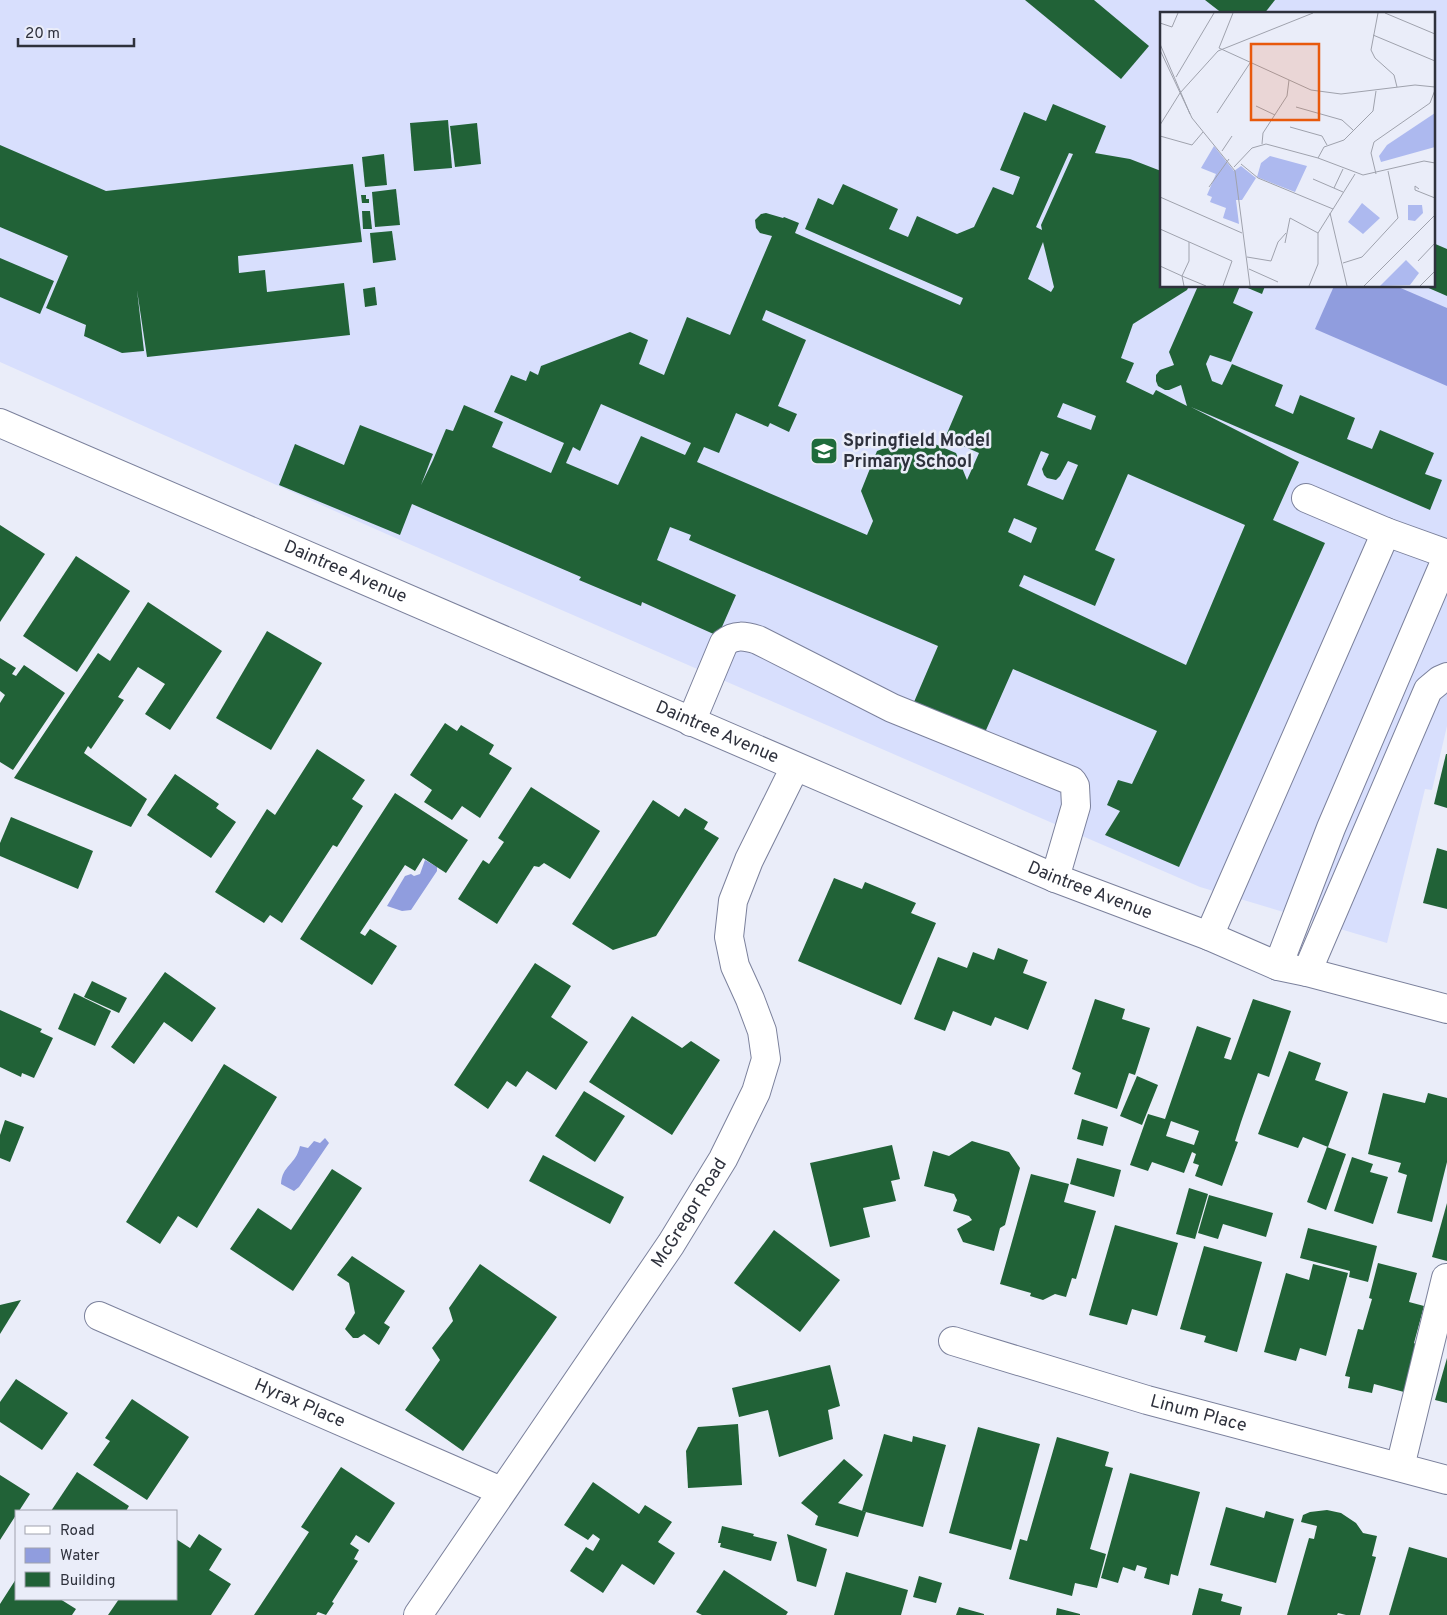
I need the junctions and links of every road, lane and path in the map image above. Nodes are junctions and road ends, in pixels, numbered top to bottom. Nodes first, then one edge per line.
1 (0, 423) edge
2 (1306, 498) dead end
3 (1386, 532) junction
4 (1447, 556) edge
5 (1447, 677) edge
6 (691, 722) junction
7 (795, 767) junction
8 (1055, 878) junction
9 (1209, 936) junction
10 (1278, 966) junction
11 (1307, 972) junction
12 (1447, 1009) edge
13 (1446, 1278) edge
14 (98, 1316) dead end
15 (953, 1341) dead end
16 (1400, 1468) junction
17 (1447, 1480) edge
18 (501, 1491) junction
19 (418, 1615) edge

1 - 6 street, Daintree Avenue
2 - 3 street
3 - 4 street
3 - 9 street
4 - 10 street
5 - 11 street
6 - 7 street, Daintree Avenue
6 - 8 street
7 - 8 street, Daintree Avenue
7 - 18 street, McGregor Road
8 - 9 street, Daintree Avenue
9 - 10 street, Daintree Avenue
10 - 11 street, Daintree Avenue
11 - 12 street, Daintree Avenue
13 - 16 street
14 - 18 street, Hyrax Place
15 - 16 street, Linum Place
16 - 17 street, Linum Place
18 - 19 street, McGregor Road

